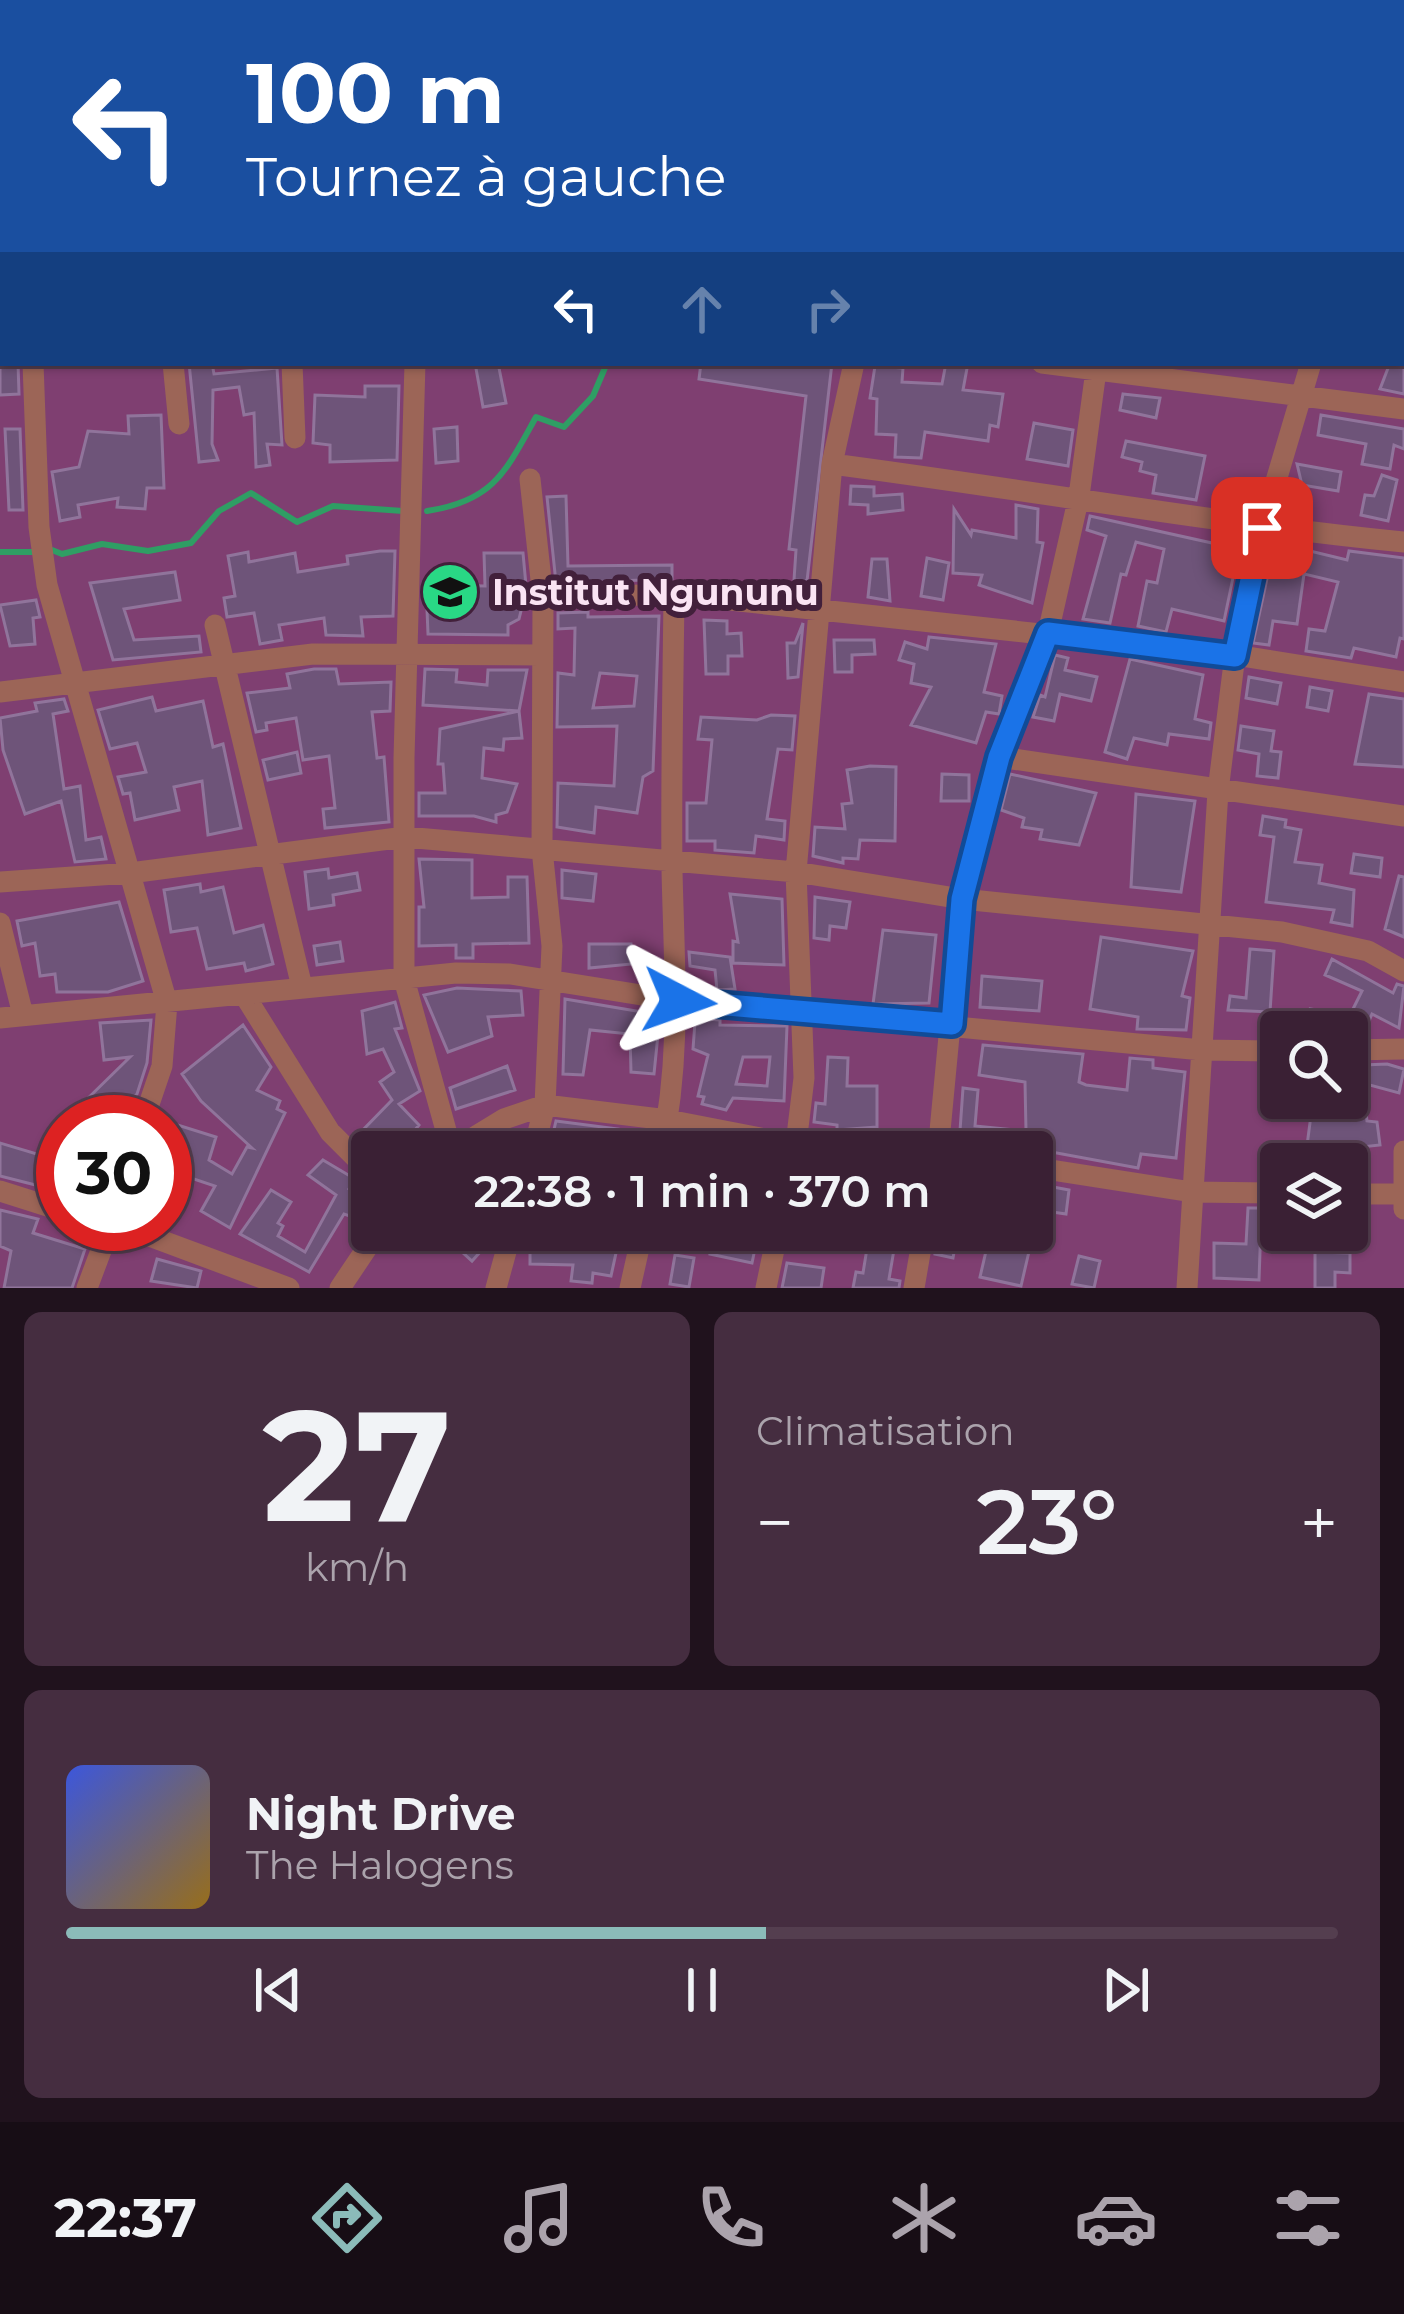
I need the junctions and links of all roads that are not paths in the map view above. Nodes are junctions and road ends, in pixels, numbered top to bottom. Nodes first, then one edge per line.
1 (33, 366) edge
2 (173, 366) edge
3 (292, 366) edge
4 (415, 366) edge
5 (853, 366) edge
6 (1310, 366) edge
7 (1097, 367) edge
8 (1298, 395) junction
9 (1404, 409) edge
10 (178, 424) dead end
11 (295, 438) dead end
12 (832, 464) junction
13 (530, 479) dead end
14 (1079, 496) junction
15 (1262, 528) junction
16 (1404, 542) edge
17 (674, 594) junction
18 (542, 598) junction
19 (823, 609) junction
20 (214, 625) dead end
21 (1048, 633) junction
22 (409, 651) junction
23 (542, 655) junction
24 (1235, 656) junction
25 (222, 667) junction
26 (75, 682) junction
27 (1404, 682) edge
28 (0, 692) edge
29 (999, 757) junction
30 (1218, 791) junction
31 (1404, 816) edge
32 (404, 837) junction
33 (542, 850) junction
34 (268, 851) junction
35 (672, 864) junction
36 (796, 872) junction
37 (130, 873) junction
38 (0, 882) edge
39 (962, 899) junction
40 (0, 922) edge
41 (1214, 927) junction
42 (1404, 971) edge
43 (404, 979) junction
44 (546, 981) junction
45 (302, 987) junction
46 (245, 996) junction
47 (679, 1001) junction
48 (166, 1004) junction
49 (801, 1010) junction
50 (12, 1017) edge
51 (952, 1024) junction
52 (1202, 1049) junction
53 (1404, 1049) edge
54 (1368, 1050) edge
55 (1260, 1051) edge
56 (152, 1095) edge
57 (545, 1106) junction
58 (668, 1120) junction
59 (446, 1131) edge
60 (485, 1131) edge
61 (538, 1131) edge
62 (666, 1131) edge
63 (716, 1131) edge
64 (797, 1131) edge
65 (941, 1131) edge
66 (1404, 1151) edge
67 (351, 1153) edge
68 (1053, 1170) edge
69 (1403, 1190) edge
70 (0, 1191) edge
71 (1192, 1192) junction
72 (1368, 1192) edge
73 (1260, 1193) edge
74 (36, 1202) edge
75 (103, 1251) edge
76 (188, 1251) edge
77 (365, 1251) edge
78 (506, 1251) edge
79 (639, 1251) edge
80 (774, 1251) edge
81 (920, 1251) edge
82 (87, 1288) edge
83 (290, 1288) edge
84 (340, 1288) edge
85 (496, 1288) edge
86 (631, 1288) edge
87 (766, 1288) edge
88 (914, 1288) edge
89 (1187, 1288) edge

1 - 26 street
2 - 10 street
3 - 11 street
4 - 22 street
5 - 12 street
6 - 8 street
7 - 8 street
7 - 14 street
8 - 9 street
8 - 15 street
12 - 14 street
12 - 19 street
13 - 18 street
14 - 15 street
14 - 21 street
15 - 16 street
15 - 24 street
17 - 18 street
17 - 19 street
17 - 35 street
18 - 23 street
19 - 21 street
19 - 36 street
20 - 25 street
21 - 24 street
21 - 29 street
22 - 23 street
22 - 25 street
22 - 32 street
23 - 33 street
24 - 27 street
24 - 30 street
25 - 26 street
25 - 34 street
26 - 28 street
26 - 37 street
29 - 30 street
29 - 39 street
30 - 31 street
30 - 41 street
32 - 33 street
32 - 34 street
32 - 43 street
33 - 35 street
33 - 44 street
34 - 37 street
34 - 45 street
35 - 36 street
35 - 47 street
36 - 39 street
36 - 49 street
37 - 38 street
37 - 48 street
39 - 41 street
39 - 51 street
40 - 50 street
41 - 42 street
41 - 52 street
43 - 44 street
43 - 45 street
43 - 59 street
44 - 47 street
44 - 57 street
45 - 46 street
46 - 48 street
46 - 67 street
47 - 49 street
47 - 58 street
48 - 50 street
48 - 56 street
49 - 51 street
49 - 64 street
51 - 52 street
51 - 65 street
52 - 55 street
52 - 71 street
53 - 54 street
57 - 58 street
57 - 60 street
57 - 61 street
58 - 62 street
58 - 63 street
66 - 69 street
68 - 71 street
69 - 72 street
70 - 74 street
71 - 73 street
71 - 89 street
75 - 82 street
76 - 83 street
77 - 84 street
78 - 85 street
79 - 86 street
80 - 87 street
81 - 88 street

